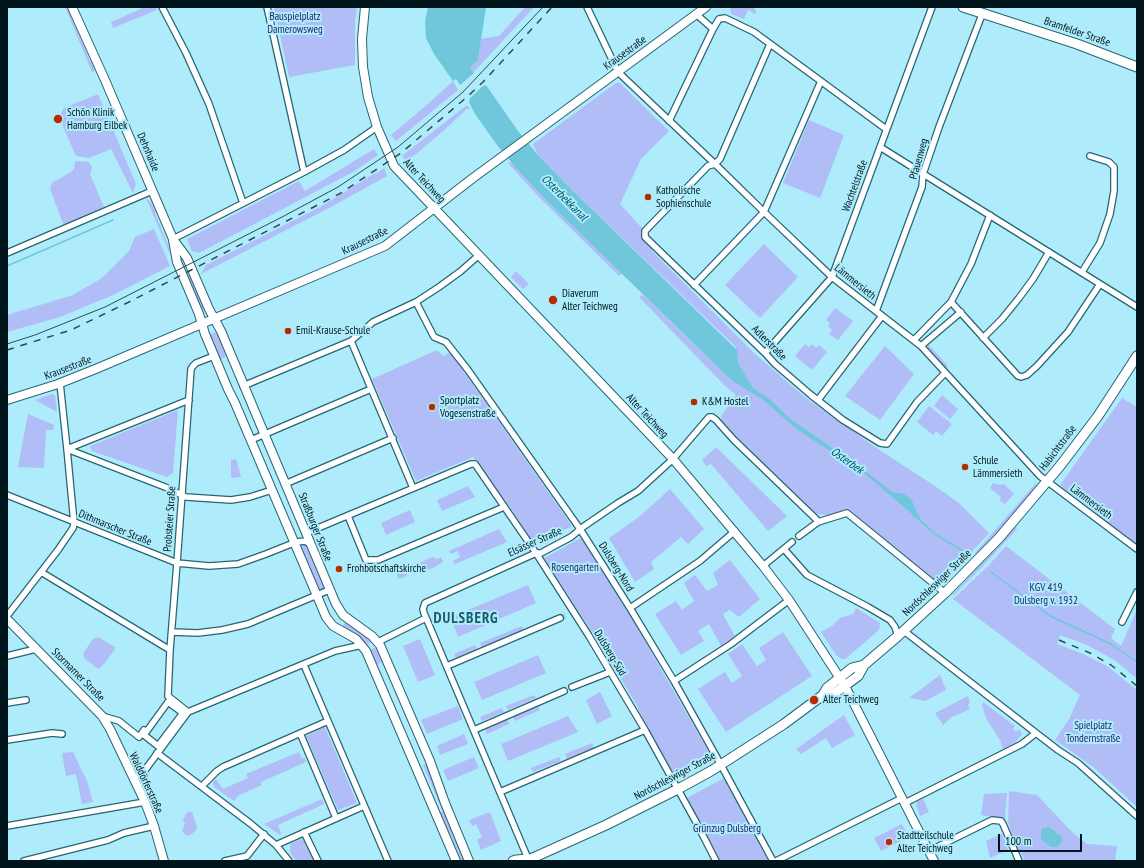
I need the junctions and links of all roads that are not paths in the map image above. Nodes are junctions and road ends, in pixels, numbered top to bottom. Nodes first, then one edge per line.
1 (72, 7) edge
2 (163, 7) edge
3 (267, 7) edge
4 (365, 7) edge
5 (587, 7) edge
6 (706, 7) edge
7 (932, 7) edge
8 (963, 7) edge
9 (982, 12) junction
10 (696, 14) junction
11 (713, 29) junction
12 (770, 44) junction
13 (1137, 68) edge
14 (618, 72) junction
15 (821, 81) junction
16 (669, 121) junction
17 (377, 127) junction
18 (886, 129) junction
19 (880, 147) junction
20 (1090, 156) dead end
21 (715, 164) junction
22 (304, 172) junction
23 (923, 174) junction
24 (152, 191) junction
25 (243, 203) junction
26 (434, 208) junction
27 (764, 212) junction
28 (990, 215) junction
29 (173, 239) junction
30 (1049, 252) junction
31 (7, 254) edge
32 (479, 255) junction
33 (1082, 272) junction
34 (832, 277) junction
35 (1100, 284) junction
36 (694, 285) junction
37 (416, 302) junction
38 (951, 302) junction
39 (1137, 306) edge
40 (876, 312) junction
41 (961, 312) junction
42 (882, 316) junction
43 (214, 319) junction
44 (202, 325) junction
45 (983, 338) junction
46 (914, 340) junction
47 (350, 341) junction
48 (921, 346) junction
49 (765, 353) junction
50 (214, 356) junction
51 (1137, 356) edge
52 (945, 374) junction
53 (60, 383) junction
54 (243, 386) junction
55 (371, 389) junction
56 (7, 400) edge
57 (189, 400) junction
58 (818, 400) junction
59 (265, 434) junction
60 (393, 438) junction
61 (251, 440) junction
62 (67, 449) junction
63 (673, 459) junction
64 (1048, 482) junction
65 (285, 484) junction
66 (413, 488) junction
67 (272, 490) junction
68 (7, 495) edge
69 (182, 495) junction
70 (504, 507) junction
71 (348, 516) junction
72 (818, 522) junction
73 (74, 523) junction
74 (580, 528) junction
75 (734, 531) junction
76 (306, 533) junction
77 (799, 536) dead end
78 (294, 542) junction
79 (792, 542) dead end
80 (310, 544) junction
81 (989, 548) joint
82 (784, 549) junction
83 (1137, 549) edge
84 (536, 553) junction
85 (178, 564) junction
86 (763, 566) junction
87 (41, 572) junction
88 (330, 590) junction
89 (1137, 592) edge
90 (945, 593) junction
91 (317, 596) junction
92 (789, 600) junction
93 (630, 608) junction
94 (7, 616) edge
95 (426, 618) junction
96 (560, 618) tunnel mouth
97 (7, 619) edge
98 (1122, 622) dead end
99 (172, 632) junction
100 (901, 634) junction
101 (378, 642) junction
102 (362, 645) junction
103 (36, 649) junction
104 (170, 650) junction
105 (7, 656) edge
106 (304, 665) junction
107 (864, 665) junction
108 (447, 666) junction
109 (610, 672) junction
110 (840, 677) junction
111 (674, 681) junction
112 (845, 686) junction
113 (572, 687) dead end
114 (564, 691) dead end
115 (823, 695) junction
116 (168, 696) junction
117 (26, 700) dead end
118 (7, 703) edge
119 (188, 712) junction
120 (102, 716) junction
121 (328, 721) junction
122 (474, 730) junction
123 (645, 730) junction
124 (300, 733) junction
125 (1036, 733) junction
126 (62, 734) dead end
127 (141, 736) junction
128 (7, 740) edge
129 (157, 753) junction
130 (721, 765) junction
131 (134, 778) junction
132 (202, 786) junction
133 (678, 789) junction
134 (500, 792) junction
135 (903, 801) junction
136 (145, 802) junction
137 (364, 806) junction
138 (1137, 816) edge
139 (336, 818) junction
140 (7, 826) edge
141 (154, 826) junction
142 (304, 832) junction
143 (264, 834) junction
144 (276, 845) junction
145 (929, 851) junction
146 (248, 858) edge
147 (528, 860) edge
148 (24, 861) edge
149 (164, 861) edge
150 (225, 861) edge
151 (289, 861) edge
152 (318, 861) edge
153 (388, 861) edge
154 (456, 861) edge
155 (469, 861) edge
156 (513, 861) edge
157 (716, 861) edge
158 (774, 861) edge
159 (934, 861) edge
160 (1019, 861) edge

1 - 24 main road, Dehnhaide
2 - 25 street
3 - 22 street
4 - 17 main road, Alter Teichweg
5 - 14 street, Lämmersieth
6 - 10 main road, Krausestraße
7 - 18 street, Wachtelstraße
8 - 9 main road, Bramfelder Straße
9 - 13 main road, Bramfelder Straße
9 - 23 street, Pfauenweg
10 - 11 street
10 - 14 main road, Krausestraße
11 - 12 street
11 - 16 street
12 - 15 street
12 - 21 street
14 - 16 street, Lämmersieth
14 - 26 main road, Krausestraße
15 - 18 street
15 - 27 street
16 - 21 street, Lämmersieth
17 - 22 street
17 - 26 main road, Alter Teichweg
18 - 19 street, Wachtelstraße
19 - 23 street
19 - 34 street, Wachtelstraße
20 - 33 street
21 - 27 street, Lämmersieth
21 - 36 street, Adlerstraße
22 - 25 street
23 - 28 street
23 - 40 street, Pfauenweg
24 - 29 main road, Dehnhaide
24 - 31 street
25 - 29 street
26 - 32 main road, Alter Teichweg
26 - 43 main road, Krausestraße
27 - 34 street, Lämmersieth
27 - 36 street
28 - 30 street
28 - 38 street
29 - 43 main road, Dehnhaide
29 - 44 main road, Dehnhaide
30 - 33 street
30 - 45 street
32 - 37 street
32 - 63 main road, Alter Teichweg
33 - 35 street
34 - 40 street, Lämmersieth
34 - 49 street, Wachtelstraße
35 - 39 street
35 - 45 street
36 - 49 street, Adlerstraße
37 - 47 street
37 - 74 street, Dulsberg-Nord
38 - 41 street
38 - 46 street
40 - 42 street, Lämmersieth
41 - 45 street
41 - 48 street
42 - 46 street, Lämmersieth
42 - 58 street
43 - 44 main road, Krausestraße
43 - 54 main road, Straßburger Straße
44 - 50 main road
44 - 53 main road, Krausestraße
46 - 48 street, Lämmersieth
47 - 54 street
47 - 55 street
48 - 52 street, Lämmersieth
49 - 58 street, Adlerstraße
50 - 57 street, Probsteier Straße
50 - 61 main road
51 - 64 main road, Habichtstraße
52 - 58 street, Adlerstraße
52 - 64 street, Lämmersieth
53 - 56 main road, Krausestraße
53 - 62 street
54 - 59 main road, Straßburger Straße
55 - 59 street
55 - 60 street
57 - 62 street
57 - 69 street, Probsteier Straße
59 - 61 street
59 - 65 main road, Straßburger Straße
60 - 65 street
60 - 66 street
61 - 67 main road
62 - 69 street
62 - 73 street
63 - 72 street, Elsässer Straße
63 - 74 street, Elsässer Straße
63 - 75 main road, Alter Teichweg
64 - 81 main road, Habichtstraße
64 - 83 street, Lämmersieth
65 - 76 main road, Straßburger Straße
66 - 70 street, Dulsberg-Süd
66 - 71 street
67 - 69 street
67 - 78 main road
68 - 73 street, Dithmarscher Straße
69 - 85 street, Probsteier Straße
70 - 71 street
70 - 84 street, Dulsberg-Süd
71 - 76 street
72 - 77 street
72 - 90 street
73 - 85 street, Dithmarscher Straße
73 - 87 street
74 - 84 street, Elsässer Straße
74 - 93 street, Dulsberg-Nord
75 - 86 main road, Alter Teichweg
75 - 93 street
76 - 80 main road, Straßburger Straße
78 - 80 street
78 - 85 street, Dithmarscher Straße
78 - 91 main road
79 - 82 street
80 - 88 main road, Straßburger Straße
81 - 90 main road, Nordschleswiger Straße
82 - 86 street
82 - 100 street
84 - 95 street, Elsässer Straße
84 - 109 street, Dulsberg-Süd
85 - 99 street, Probsteier Straße
86 - 92 main road, Alter Teichweg
87 - 94 street
87 - 104 street
88 - 91 street
88 - 101 main road, Straßburger Straße
89 - 98 street
90 - 100 main road, Nordschleswiger Straße
91 - 99 street
91 - 102 main road
92 - 110 main road, Alter Teichweg
92 - 111 street
93 - 111 street, Dulsberg-Nord
95 - 101 street
95 - 108 street
96 - 108 street
97 - 103 main road, Stormarner Straße
99 - 104 street, Probsteier Straße
100 - 107 main road, Nordschleswiger Straße
100 - 125 street
101 - 155 main road, Straßburger Straße
102 - 106 street
102 - 154 main road
103 - 105 street
103 - 120 main road, Stormarner Straße
104 - 116 street, Probsteier Straße
106 - 119 street
106 - 121 street
107 - 110 main road, Nordschleswiger Straße
107 - 112 main road, Nordschleswiger Straße
108 - 122 street
109 - 113 street
109 - 123 street, Dulsberg-Süd
110 - 112 main road, Alter Teichweg
110 - 115 main road, Nordschleswiger Straße
111 - 130 street, Dulsberg-Nord
112 - 115 main road, Nordschleswiger Straße
112 - 135 main road, Alter Teichweg
114 - 122 street
115 - 130 main road, Nordschleswiger Straße
116 - 119 street
116 - 127 street
117 - 118 street
119 - 129 street
120 - 127 street, Stormarner Straße
120 - 131 main road, Walddörferstraße
121 - 124 street
121 - 137 street
122 - 134 street
123 - 133 street, Dulsberg-Süd
123 - 134 street
124 - 132 street
124 - 139 street
125 - 135 street
125 - 138 street
126 - 128 street
127 - 127 street, Stormarner Straße
129 - 131 street
129 - 132 street
130 - 133 main road, Nordschleswiger Straße
130 - 158 street, Dulsberg-Nord
131 - 136 main road, Walddörferstraße
132 - 143 street
133 - 147 main road, Nordschleswiger Straße
133 - 157 street, Dulsberg-Süd
134 - 147 street
135 - 145 main road, Alter Teichweg
135 - 158 street
136 - 140 street
136 - 141 main road, Walddörferstraße
137 - 139 street
137 - 153 street
139 - 142 street
141 - 148 street
141 - 149 main road, Walddörferstraße
142 - 144 street
142 - 152 street
143 - 144 street
143 - 146 street
144 - 151 street
145 - 159 main road, Alter Teichweg
145 - 160 street
146 - 150 street
147 - 156 main road, Nordschleswiger Straße

